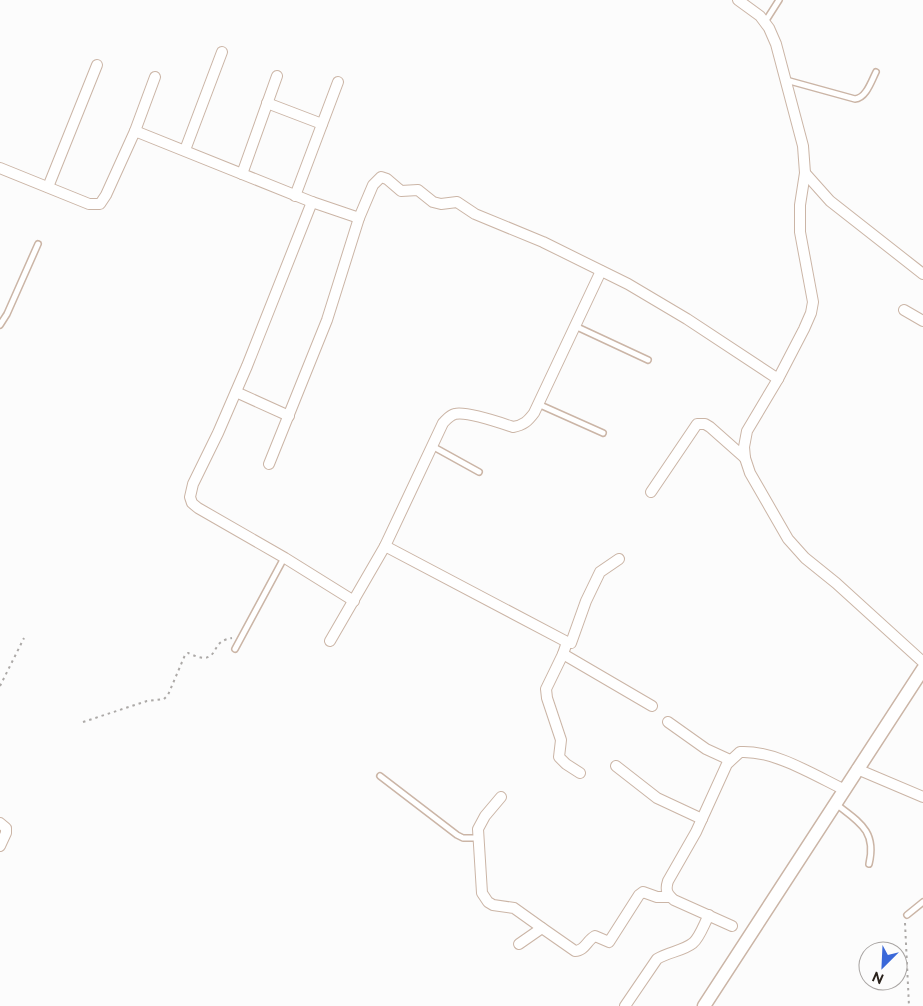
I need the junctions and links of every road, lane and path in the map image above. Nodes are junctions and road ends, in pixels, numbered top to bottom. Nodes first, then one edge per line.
1 (738, 0) edge
2 (779, 0) edge
3 (764, 22) junction
4 (222, 52) dead end
5 (97, 65) dead end
6 (876, 72) dead end
7 (277, 76) dead end
8 (156, 77) dead end
9 (785, 80) junction
10 (338, 82) dead end
11 (268, 103) junction
12 (322, 124) junction
13 (134, 131) junction
14 (185, 150) junction
15 (0, 168) edge
16 (806, 173) junction
17 (242, 174) junction
18 (48, 187) junction
19 (295, 196) junction
20 (312, 202) junction
21 (359, 218) junction
22 (38, 244) dead end
23 (601, 271) junction
24 (923, 274) edge
25 (904, 310) dead end
26 (923, 321) edge
27 (0, 325) edge
28 (575, 326) junction
29 (648, 360) dead end
30 (778, 379) junction
31 (236, 392) junction
32 (538, 404) junction
33 (289, 416) junction
34 (603, 433) dead end
35 (432, 446) junction
36 (745, 458) junction
37 (269, 464) dead end
38 (479, 472) dead end
39 (651, 492) dead end
40 (385, 546) junction
41 (285, 558) junction
42 (619, 559) dead end
43 (354, 601) junction
44 (242, 637) junction
45 (24, 638) dead end
46 (330, 641) dead end
47 (568, 642) junction
48 (235, 650) dead end
49 (562, 654) junction
50 (923, 662) edge
51 (923, 669) edge
52 (919, 684) edge
53 (0, 686) edge
54 (652, 706) dead end
55 (83, 722) dead end
56 (668, 722) dead end
57 (730, 760) junction
58 (616, 766) dead end
59 (857, 770) junction
60 (580, 773) dead end
61 (380, 776) dead end
62 (845, 790) junction
63 (501, 797) dead end
64 (923, 797) edge
65 (836, 804) junction
66 (702, 819) junction
67 (0, 823) edge
68 (477, 838) junction
69 (0, 846) edge
70 (869, 864) dead end
71 (670, 897) junction
72 (923, 902) edge
73 (708, 915) junction
74 (907, 916) joint
75 (732, 926) dead end
76 (542, 928) junction
77 (519, 944) dead end
78 (625, 1006) edge
79 (704, 1006) edge
80 (909, 1006) edge

1 - 3 street
2 - 3 lane
3 - 9 street
4 - 14 street
5 - 18 street
6 - 9 lane
7 - 11 street
8 - 13 street
9 - 16 street
10 - 12 street
11 - 12 street
11 - 17 street
12 - 19 street
13 - 14 street
13 - 18 street
14 - 17 street
15 - 18 street
16 - 24 street
16 - 30 street
17 - 19 street
19 - 20 street
20 - 21 street
20 - 31 street
21 - 23 street
21 - 33 street
22 - 27 lane
23 - 28 street
23 - 30 street
25 - 26 street
28 - 29 lane
28 - 32 street
30 - 36 street
31 - 33 street
31 - 41 street
32 - 34 lane
32 - 35 street
33 - 37 street
35 - 38 lane
35 - 40 street
36 - 39 street
36 - 50 street
40 - 43 street
40 - 47 street
41 - 43 street
41 - 44 lane
42 - 47 street
43 - 46 street
44 - 48 lane
44 - 55 path
45 - 53 path
47 - 49 street
49 - 54 street
49 - 60 street
51 - 52 street
52 - 59 street
56 - 57 street
57 - 62 street
57 - 66 street
58 - 66 street
59 - 62 street
59 - 64 street
61 - 68 lane
62 - 65 street
63 - 68 street
65 - 70 lane
65 - 79 street
66 - 71 street
67 - 69 street
68 - 76 street
71 - 73 street
71 - 76 street
72 - 74 lane
73 - 75 street
73 - 78 street
74 - 80 path
76 - 77 street

